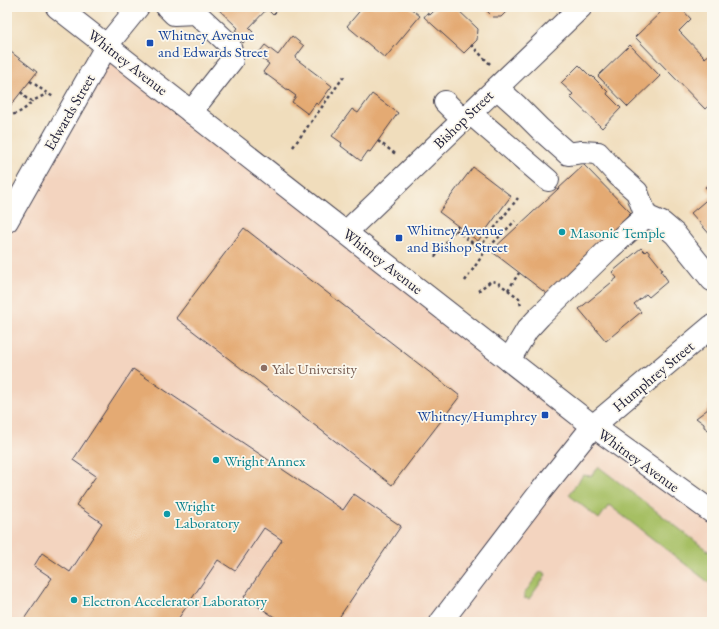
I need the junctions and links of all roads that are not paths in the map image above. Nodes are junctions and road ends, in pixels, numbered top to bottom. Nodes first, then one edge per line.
1 (57, 7) edge
2 (138, 7) edge
3 (167, 7) edge
4 (581, 7) edge
5 (107, 46) junction
6 (497, 88) junction
7 (445, 102) dead end
8 (191, 112) junction
9 (466, 116) junction
10 (548, 180) dead end
11 (646, 216) junction
12 (7, 220) edge
13 (346, 232) junction
14 (712, 280) edge
15 (712, 326) edge
16 (509, 360) junction
17 (593, 426) junction
18 (712, 512) edge
19 (441, 622) edge

1 - 5 main road, Whitney Avenue
2 - 5 main road, Edwards Street
3 - 8 main road
4 - 6 main road, Bishop Street
5 - 8 main road, Whitney Avenue
5 - 12 main road, Edwards Street
6 - 9 main road, Bishop Street
6 - 11 main road
7 - 9 main road
8 - 13 main road, Whitney Avenue
9 - 10 main road
9 - 13 main road, Bishop Street
11 - 14 main road
11 - 16 main road
13 - 16 main road, Whitney Avenue
15 - 17 main road, Humphrey Street
16 - 17 main road, Whitney Avenue
17 - 18 main road, Whitney Avenue
17 - 19 main road, Humphrey Street

